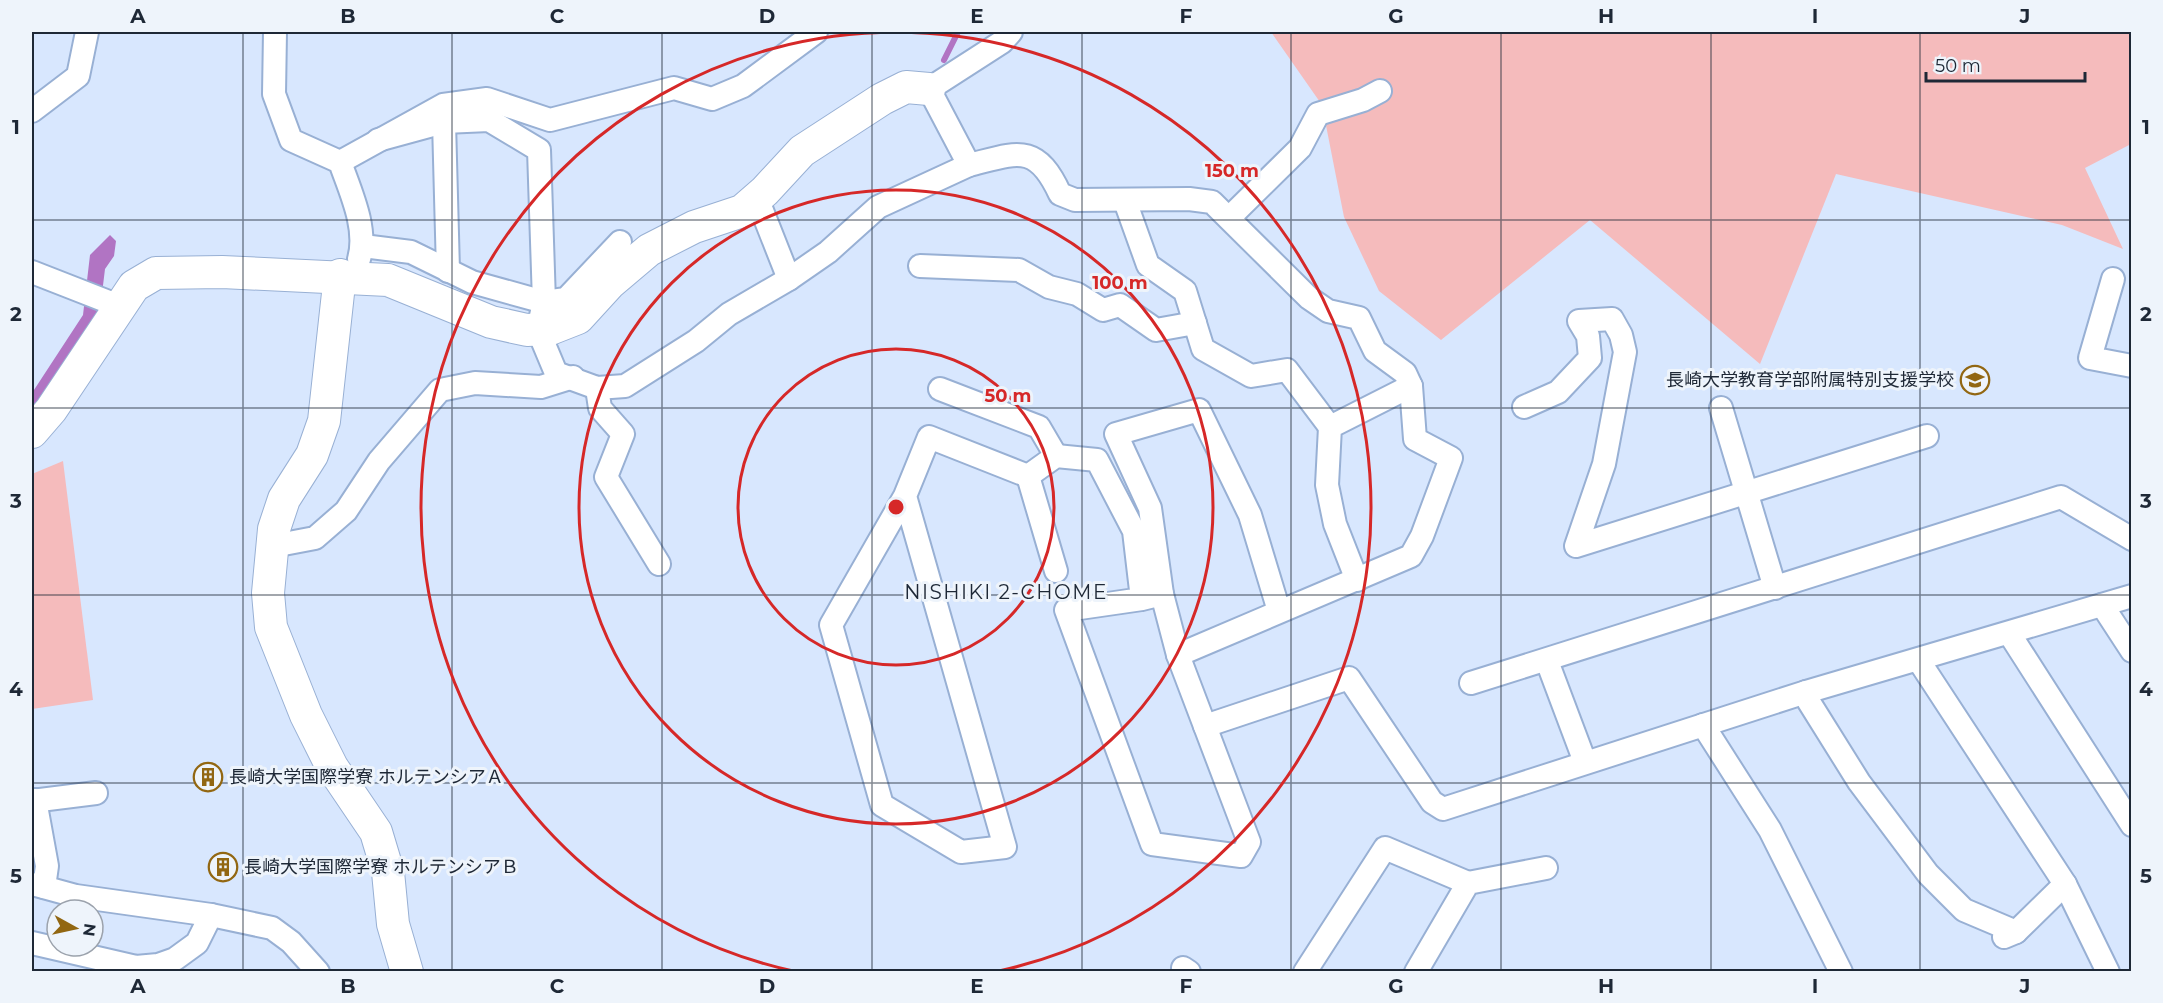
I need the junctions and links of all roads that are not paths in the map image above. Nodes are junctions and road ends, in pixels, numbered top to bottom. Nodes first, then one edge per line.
1 (87, 32) edge
2 (275, 32) edge
3 (1011, 32) edge
4 (809, 34) edge
5 (929, 89) junction
6 (1380, 90) dead end
7 (32, 111) edge
8 (444, 122) junction
9 (378, 140) junction
10 (340, 162) junction
11 (969, 165) junction
12 (757, 198) junction
13 (1125, 201) junction
14 (1229, 218) junction
15 (620, 242) dead end
16 (363, 246) junction
17 (920, 266) dead end
18 (448, 271) junction
19 (32, 272) edge
20 (349, 276) junction
21 (789, 279) junction
22 (2113, 279) dead end
23 (119, 306) junction
24 (541, 316) junction
25 (1195, 323) junction
26 (2132, 366) edge
27 (573, 377) junction
28 (1411, 386) junction
29 (597, 388) junction
30 (940, 389) dead end
31 (1524, 407) dead end
32 (1721, 408) dead end
33 (1330, 427) junction
34 (32, 432) edge
35 (1927, 436) dead end
36 (1056, 456) junction
37 (1028, 476) junction
38 (1747, 493) junction
39 (905, 496) junction
40 (2132, 539) edge
41 (273, 546) junction
42 (659, 564) dead end
43 (1056, 571) dead end
44 (1357, 579) junction
45 (1775, 588) junction
46 (1152, 596) junction
47 (2132, 596) edge
48 (2102, 605) junction
49 (1279, 611) junction
50 (2009, 633) junction
51 (2132, 651) edge
52 (1178, 655) junction
53 (1547, 661) junction
54 (1918, 661) junction
55 (1471, 683) dead end
56 (1806, 692) junction
57 (1703, 724) junction
58 (1205, 726) junction
59 (1585, 762) junction
60 (96, 793) dead end
61 (34, 800) edge
62 (2132, 825) edge
63 (1546, 868) dead end
64 (1468, 883) junction
65 (2066, 884) junction
66 (38, 885) edge
67 (211, 915) junction
68 (32, 943) edge
69 (318, 972) edge
70 (407, 972) edge
71 (1305, 972) edge
72 (1416, 972) edge
73 (1841, 972) edge
74 (2108, 972) edge

1 - 7 street
2 - 10 street
3 - 5 street
4 - 9 street
5 - 11 street
5 - 12 street
6 - 14 street
8 - 9 street
8 - 18 street
8 - 24 street
9 - 10 street
10 - 16 street
11 - 13 street
11 - 21 street
12 - 21 street
12 - 24 street
13 - 14 street
13 - 25 street
14 - 28 street
15 - 24 street
16 - 18 street
16 - 20 street
17 - 25 street
18 - 24 street
19 - 23 street
20 - 23 street
20 - 24 street
20 - 41 street
21 - 29 street
22 - 26 street
23 - 34 street
24 - 27 street
25 - 33 street
27 - 29 street
27 - 41 street
28 - 33 street
28 - 44 street
29 - 42 street
30 - 36 street
31 - 38 street
32 - 38 street
33 - 44 street
35 - 38 street
36 - 37 street
36 - 46 street
37 - 39 street
37 - 43 street
38 - 45 street
39 - 39 street
40 - 45 street
41 - 70 street
44 - 49 street
45 - 53 street
46 - 49 street
46 - 52 street
46 - 58 street
47 - 48 street
48 - 50 street
48 - 51 street
49 - 52 street
50 - 54 street
50 - 62 street
52 - 58 street
53 - 55 street
53 - 59 street
54 - 56 street
54 - 65 street
56 - 57 street
56 - 65 street
57 - 59 street
57 - 73 street
58 - 59 street
60 - 61 street
61 - 66 street
63 - 64 street
64 - 71 street
64 - 72 street
65 - 74 street
66 - 67 street
67 - 68 street
67 - 69 street

